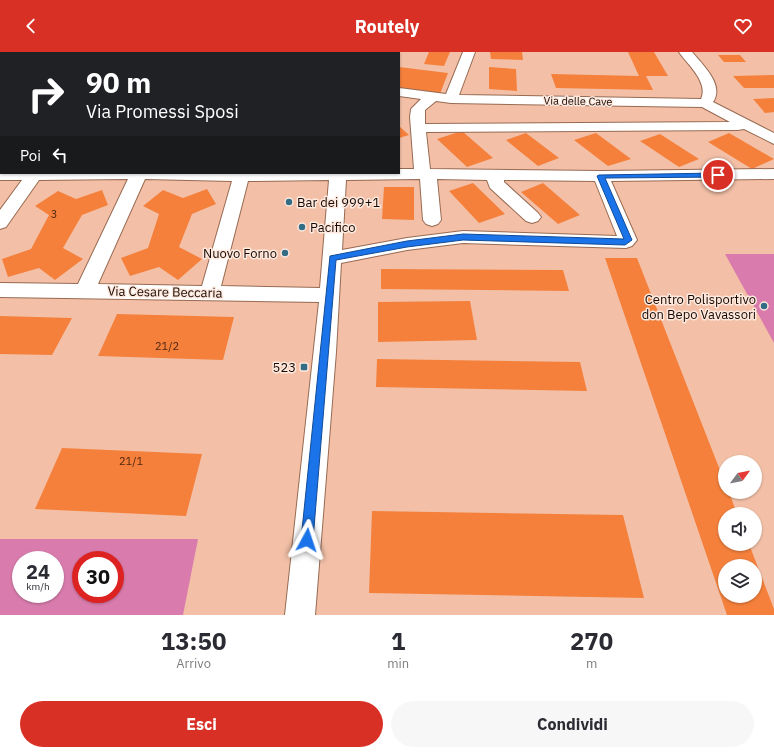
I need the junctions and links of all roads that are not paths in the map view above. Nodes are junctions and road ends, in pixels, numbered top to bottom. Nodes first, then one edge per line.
1 (469, 52) edge
2 (685, 52) edge
3 (400, 92) edge
4 (434, 96) junction
5 (450, 99) junction
6 (513, 100) junction
7 (593, 102) junction
8 (670, 102) junction
9 (705, 103) junction
10 (413, 120) junction
11 (746, 124) junction
12 (498, 127) junction
13 (582, 127) junction
14 (666, 127) junction
15 (774, 139) edge
16 (97, 174) edge
17 (139, 174) junction
18 (170, 174) edge
19 (337, 174) edge
20 (424, 174) junction
21 (774, 174) edge
22 (0, 175) edge
23 (34, 175) junction
24 (249, 175) edge
25 (495, 175) junction
26 (601, 176) junction
27 (532, 217) dead end
28 (432, 220) dead end
29 (0, 223) edge
30 (333, 258) junction
31 (0, 290) edge
32 (85, 290) junction
33 (210, 292) junction
34 (329, 295) junction
35 (300, 615) edge

1 - 5 street
2 - 9 street
3 - 4 street, Via delle Cave
4 - 5 street, Via delle Cave
4 - 10 street
5 - 6 street, Via delle Cave
6 - 7 street, Via delle Cave
6 - 12 street
7 - 8 street, Via delle Cave
7 - 13 street
8 - 9 street, Via delle Cave
8 - 14 street
9 - 11 street, Via delle Cave
10 - 12 street
10 - 20 street
11 - 14 street
11 - 15 street, Via delle Cave
12 - 13 street
13 - 14 street
16 - 17 street
16 - 23 street
17 - 18 street
17 - 32 street
18 - 24 street
19 - 20 street
19 - 24 street
19 - 30 street
20 - 25 street
20 - 28 street
21 - 26 street
22 - 23 street
23 - 29 street
24 - 33 street
25 - 26 street
25 - 27 street
26 - 30 street
30 - 34 street
31 - 32 street, Via Cesare Beccaria
32 - 33 street, Via Cesare Beccaria
33 - 34 street, Via Cesare Beccaria
34 - 35 street

